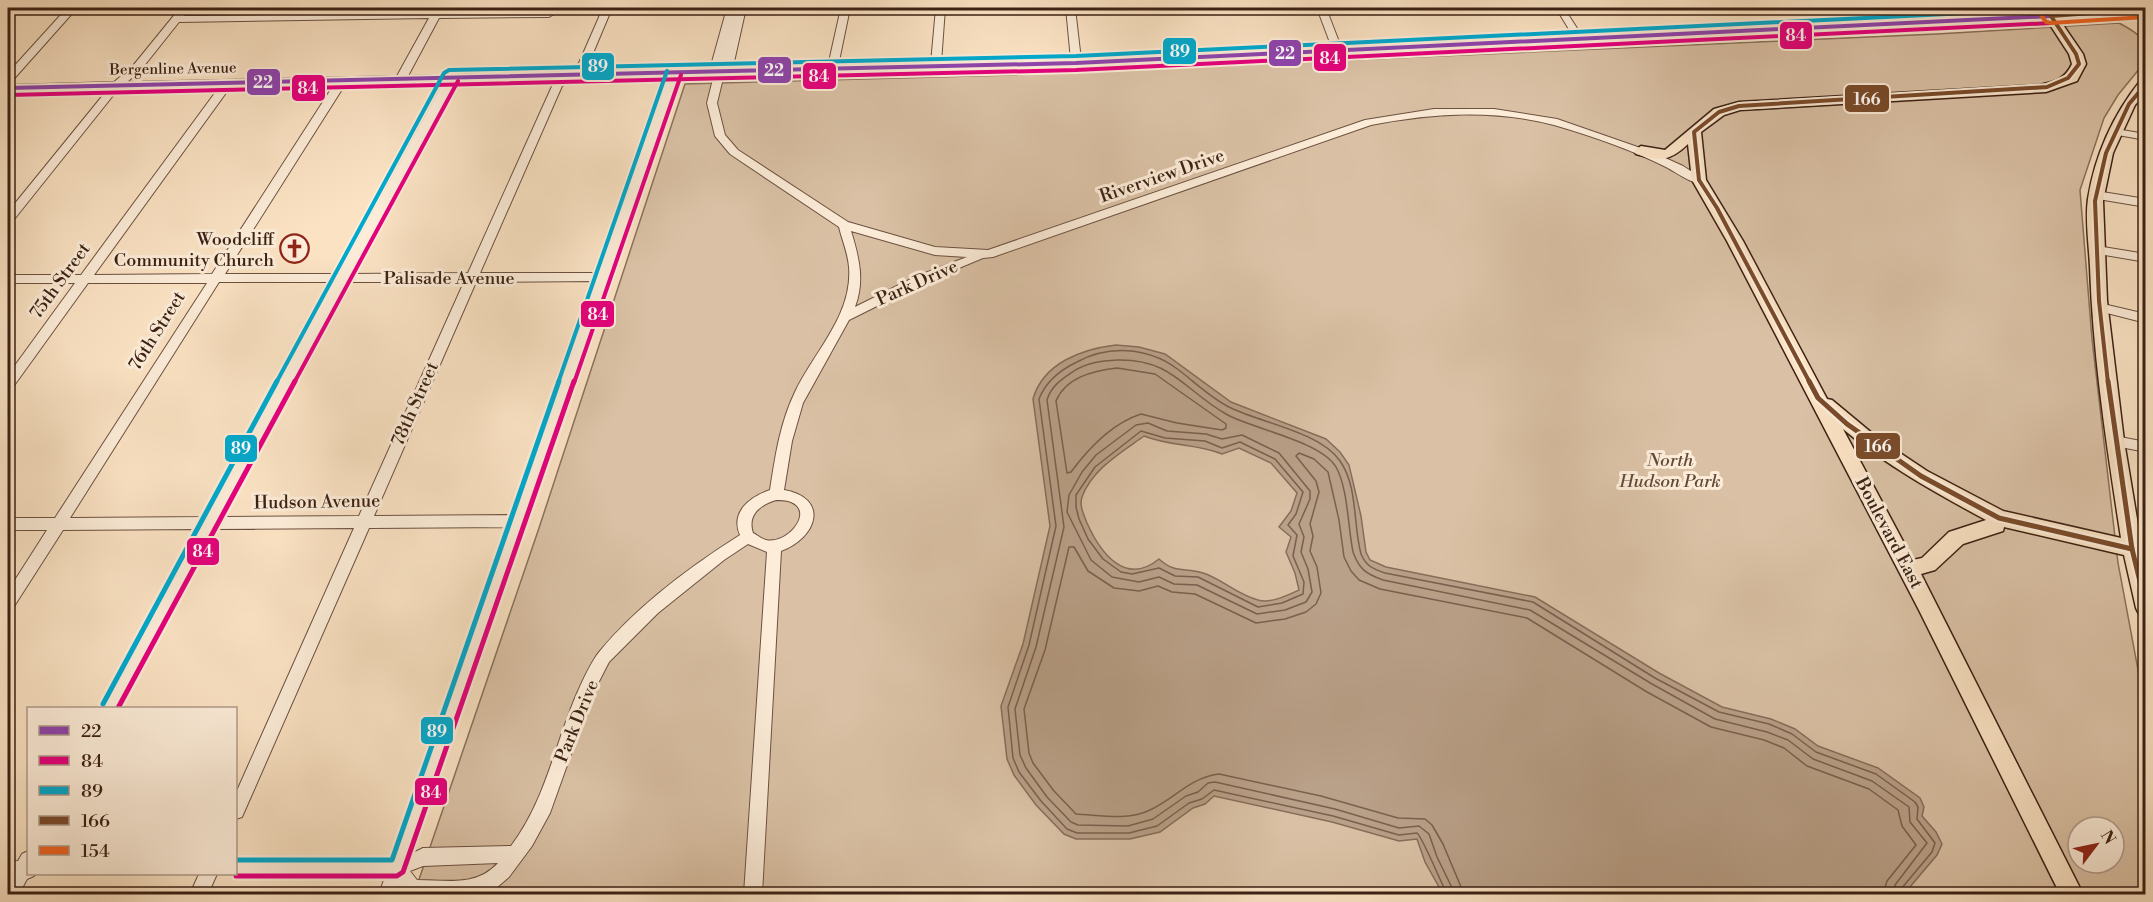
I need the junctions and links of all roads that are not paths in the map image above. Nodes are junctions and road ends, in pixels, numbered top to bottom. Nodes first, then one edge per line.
1 (72, 8) edge
2 (185, 8) edge
3 (607, 8) edge
4 (731, 8) edge
5 (741, 8) edge
6 (845, 8) edge
7 (940, 8) edge
8 (1070, 8) edge
9 (1321, 8) edge
10 (1560, 8) edge
11 (1858, 8) edge
12 (2142, 10) edge
13 (439, 11) edge
14 (2048, 12) edge
15 (2107, 12) junction
16 (549, 14) dead end
17 (176, 19) junction
18 (2145, 23) edge
19 (1873, 24) junction
20 (1579, 38) junction
21 (1337, 49) junction
22 (1077, 63) junction
23 (936, 67) junction
24 (832, 69) junction
25 (720, 72) junction
26 (674, 73) junction
27 (571, 75) junction
28 (452, 77) junction
29 (8, 79) edge
30 (400, 80) junction
31 (342, 81) junction
32 (2145, 82) edge
33 (228, 84) junction
34 (116, 86) junction
35 (8, 88) edge
36 (1694, 132) junction
37 (2116, 132) junction
38 (2145, 137) edge
39 (1641, 151) junction
40 (1699, 180) junction
41 (2096, 195) junction
42 (2145, 203) edge
43 (8, 219) edge
44 (844, 225) junction
45 (2097, 250) junction
46 (989, 254) junction
47 (2145, 258) edge
48 (603, 277) junction
49 (85, 278) junction
50 (343, 278) junction
51 (471, 278) junction
52 (8, 279) edge
53 (213, 279) junction
54 (2099, 307) junction
55 (846, 317) junction
56 (2145, 319) edge
57 (8, 384) edge
58 (1818, 398) junction
59 (2115, 441) junction
60 (2145, 447) edge
61 (776, 494) junction
62 (1999, 518) junction
63 (364, 521) junction
64 (519, 521) junction
65 (58, 523) junction
66 (211, 523) junction
67 (8, 524) edge
68 (748, 537) junction
69 (774, 547) junction
70 (2138, 550) edge
71 (1908, 570) junction
72 (8, 603) edge
73 (2145, 608) edge
74 (111, 707) edge
75 (237, 809) edge
76 (514, 854) junction
77 (22, 868) edge
78 (237, 868) edge
79 (397, 868) junction
80 (207, 875) edge
81 (10, 894) edge
82 (199, 894) edge
83 (388, 894) edge
84 (753, 894) edge
85 (2072, 894) edge

1 - 29 street
2 - 17 street
3 - 27 street, 78th Street
4 - 25 street
5 - 25 street
6 - 24 street
7 - 23 street
8 - 22 street
9 - 21 street
10 - 20 street
11 - 19 street
12 - 15 main road, Bergenline Avenue
13 - 16 street
13 - 17 street
13 - 30 street
14 - 15 main road, Bergenline Avenue
14 - 19 street, Bergenline Avenue
14 - 36 main road
15 - 18 main road
17 - 34 street
19 - 20 street, Bergenline Avenue
20 - 21 street, Bergenline Avenue
21 - 22 street, Bergenline Avenue
22 - 23 street, Bergenline Avenue
23 - 24 street, Bergenline Avenue
24 - 25 street, Bergenline Avenue
25 - 26 street, Bergenline Avenue
25 - 44 street, Riverview Drive
26 - 27 street, Bergenline Avenue
26 - 48 street
27 - 28 street, Bergenline Avenue
27 - 51 street, 78th Street
28 - 30 street, Bergenline Avenue
28 - 50 street
30 - 31 street, Bergenline Avenue
31 - 33 street, Bergenline Avenue
31 - 53 street, 76th Street
32 - 37 main road
33 - 34 street, Bergenline Avenue
33 - 49 street, 75th Street
34 - 35 street, Bergenline Avenue
34 - 43 street
36 - 39 main road
36 - 40 main road, Boulevard East
37 - 38 street
37 - 41 main road
39 - 40 street, Riverview Drive
39 - 46 street, Riverview Drive
40 - 58 main road, Boulevard East
41 - 42 street
41 - 45 main road
44 - 46 street, Riverview Drive
44 - 55 street, Park Drive
45 - 47 street
45 - 54 main road
46 - 55 street, Park Drive
48 - 51 street, Palisade Avenue
48 - 64 street
49 - 52 street, Palisade Avenue
49 - 53 street, Palisade Avenue
49 - 57 street, 75th Street
50 - 51 street, Palisade Avenue
50 - 53 street, Palisade Avenue
50 - 66 street
51 - 63 street, 78th Street
53 - 65 street, 76th Street
54 - 56 street
54 - 59 main road
55 - 61 street, Park Drive
58 - 62 main road
58 - 71 main road, Boulevard East
59 - 60 street
59 - 70 main road
61 - 68 street
61 - 69 street
62 - 70 main road
62 - 71 main road
63 - 64 street, Hudson Avenue
63 - 66 street, Hudson Avenue
63 - 75 street, 78th Street
64 - 79 street
65 - 66 street, Hudson Avenue
65 - 67 street, Hudson Avenue
65 - 72 street, 76th Street
66 - 74 street
68 - 69 street
68 - 76 street, Park Drive
69 - 84 street
70 - 73 main road
71 - 85 main road, Boulevard East
76 - 79 street
76 - 79 street, Park Drive
77 - 81 street
78 - 79 street
79 - 83 street
80 - 82 street

